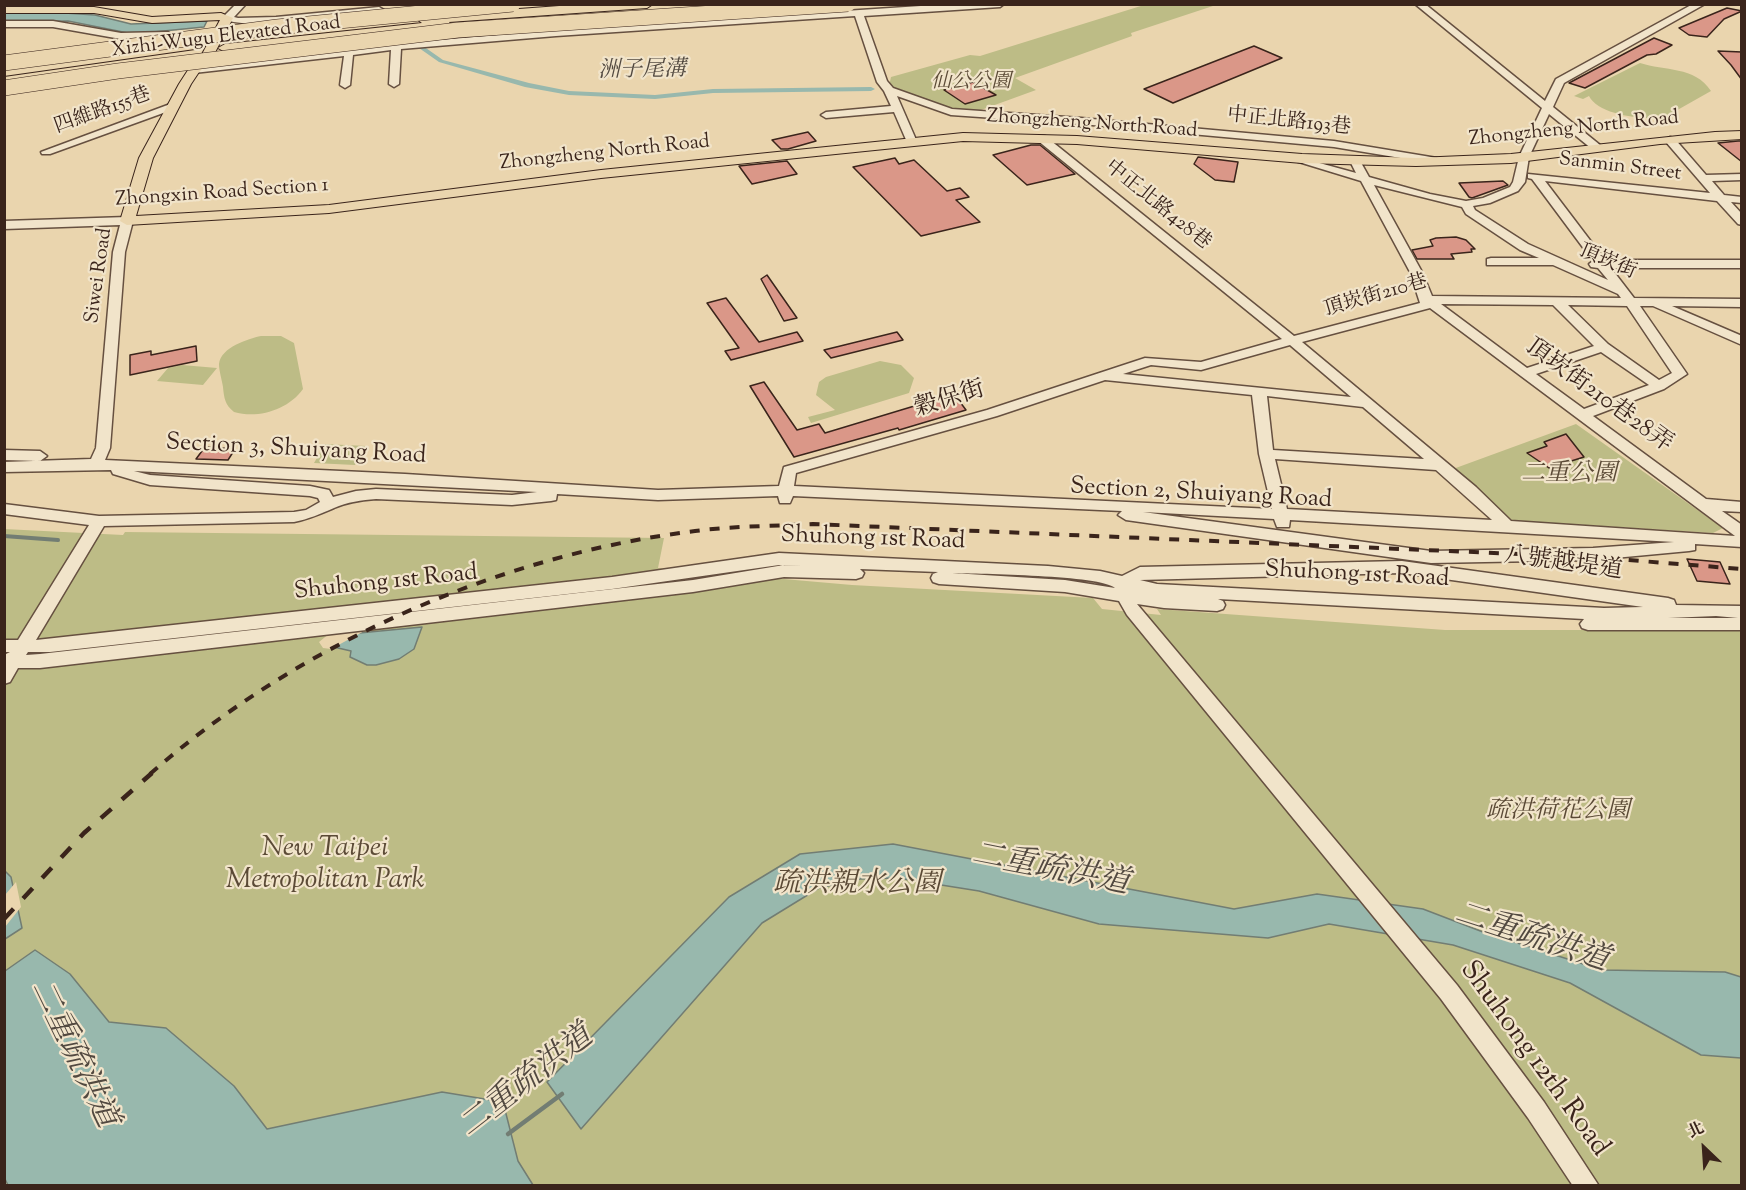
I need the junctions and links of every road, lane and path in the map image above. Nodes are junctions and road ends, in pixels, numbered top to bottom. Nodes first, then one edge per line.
1 (242, 4) edge
2 (250, 4) edge
3 (445, 4) edge
4 (513, 4) edge
5 (647, 4) edge
6 (745, 4) edge
7 (1000, 4) edge
8 (1419, 4) edge
9 (1701, 4) edge
10 (984, 6) edge
11 (854, 9) edge
12 (4, 10) edge
13 (227, 13) edge
14 (4, 24) edge
15 (210, 31) junction
16 (227, 45) junction
17 (401, 47) junction
18 (189, 50) junction
19 (349, 52) junction
20 (4, 63) edge
21 (194, 70) junction
22 (4, 72) edge
23 (4, 79) edge
24 (394, 84) dead end
25 (345, 85) dead end
26 (4, 88) edge
27 (889, 90) junction
28 (173, 106) junction
29 (1547, 108) junction
30 (897, 109) junction
31 (826, 115) dead end
32 (1742, 135) edge
33 (1041, 138) junction
34 (1670, 140) junction
35 (912, 142) junction
36 (1596, 147) junction
37 (46, 152) dead end
38 (1524, 157) junction
39 (1294, 159) junction
40 (1355, 161) junction
41 (1437, 161) junction
42 (1522, 175) junction
43 (1536, 177) junction
44 (1703, 177) junction
45 (1742, 177) edge
46 (1365, 178) junction
47 (442, 192) joint
48 (1718, 198) junction
49 (1742, 200) edge
50 (1466, 204) junction
51 (127, 221) junction
52 (1742, 222) edge
53 (4, 225) edge
54 (1491, 262) dead end
55 (1555, 262) junction
56 (1742, 264) edge
57 (1603, 265) junction
58 (1623, 292) junction
59 (1427, 300) junction
60 (1653, 302) junction
61 (1558, 303) junction
62 (1742, 303) edge
63 (1632, 304) junction
64 (1719, 340) dead end
65 (1741, 340) edge
66 (1293, 341) junction
67 (1603, 347) junction
68 (1150, 361) joint
69 (1525, 373) junction
70 (1100, 377) junction
71 (1659, 386) junction
72 (1259, 391) junction
73 (1366, 403) junction
74 (1583, 415) junction
75 (1266, 454) junction
76 (4, 455) edge
77 (96, 464) junction
78 (1440, 465) junction
79 (4, 467) edge
80 (584, 490) junction
81 (786, 495) junction
82 (330, 504) junction
83 (1703, 504) junction
84 (1742, 507) edge
85 (4, 509) edge
86 (1113, 513) junction
87 (1283, 518) junction
88 (99, 521) junction
89 (1507, 526) junction
90 (1742, 533) edge
91 (1742, 542) edge
92 (1689, 546) junction
93 (1742, 553) edge
94 (1399, 560) junction
95 (1123, 589) junction
96 (1716, 610) junction
97 (1742, 612) edge
98 (1742, 624) edge
99 (4, 646) edge
100 (13, 657) edge
101 (4, 677) edge
102 (1587, 1185) edge

1 - 13 street
2 - 13 street
3 - 13 street
4 - 20 highway, Xizhi-Wugu Elevated Road, bridge
5 - 16 highway
6 - 16 highway
7 - 10 street
8 - 29 street
9 - 29 street
10 - 11 street
11 - 17 street
11 - 26 highway, Xizhi-Wugu Elevated Road, bridge
11 - 27 street
12 - 13 main road
13 - 15 main road, Siwei Road
13 - 21 main road, Siwei Road
14 - 15 street
15 - 21 main road, Siwei Road
16 - 18 highway
17 - 19 street
17 - 24 street
18 - 22 highway
18 - 23 highway
19 - 21 street
19 - 25 street
21 - 28 main road, Siwei Road
27 - 30 street
27 - 41 street, 中正北路193巷
28 - 37 street, 四維路155巷
28 - 51 main road, Siwei Road
29 - 36 street
29 - 38 street
30 - 31 street
30 - 35 street
32 - 34 main road, Zhongzheng North Road
33 - 35 main road, Zhongzheng North Road
33 - 39 main road, Zhongzheng North Road
33 - 66 street, 中正北路428巷
34 - 36 main road, Zhongzheng North Road
34 - 44 street
35 - 47 main road, Zhongzheng North Road
36 - 38 main road, Zhongzheng North Road
38 - 41 main road, Zhongzheng North Road
38 - 42 street
39 - 40 main road, Zhongzheng North Road
39 - 46 street, Sanmin Street
40 - 41 main road, Zhongzheng North Road
40 - 46 street
42 - 43 street, Sanmin Street
42 - 50 street, Sanmin Street
43 - 48 street, Sanmin Street
43 - 57 street
44 - 45 street
44 - 48 street
46 - 50 street, Sanmin Street
46 - 59 street
47 - 51 main road, Zhongxin Road Section 1
48 - 49 street, Sanmin Street
48 - 52 street
50 - 55 street, 頂崁街
51 - 53 street, Zhongxin Road Section 1
51 - 77 street, Siwei Road
54 - 55 street
55 - 57 street
55 - 58 street, 頂崁街
56 - 57 street
57 - 58 street
58 - 60 street, 頂崁街
58 - 63 street
59 - 61 street, 頂崁街210巷
59 - 66 street, 頂崁街210巷
59 - 69 street, 頂崁街210巷28弄
60 - 62 street
60 - 63 street, 頂崁街210巷
60 - 65 street, 頂崁街
61 - 63 street, 頂崁街210巷
61 - 67 street
63 - 71 street
64 - 65 street
66 - 68 street, 頂崁街210巷
66 - 73 street, 中正北路428巷
67 - 69 street
67 - 71 street
68 - 70 street, 穀保街
69 - 74 street, 頂崁街210巷28弄
70 - 72 street
70 - 81 street, 穀保街
71 - 74 street
72 - 73 street
72 - 75 street
73 - 78 street, 中正北路428巷
74 - 83 street, 頂崁街210巷28弄
75 - 78 street
75 - 87 street
76 - 77 street
77 - 79 street, Section 3, Shuiyang Road
77 - 80 street, Section 3, Shuiyang Road
77 - 82 street
78 - 89 street, 中正北路428巷
80 - 81 street, Section 2, Shuiyang Road
80 - 82 street
81 - 86 street, Section 2, Shuiyang Road
81 - 87 street, Section 2, Shuiyang Road
82 - 88 street
83 - 84 street
83 - 90 street, 頂崁街210巷28弄
85 - 88 street
86 - 87 street, Section 2, Shuiyang Road
86 - 94 street, 八號越堤道
87 - 89 street, Section 2, Shuiyang Road
87 - 92 street, Section 2, Shuiyang Road
88 - 100 street
89 - 91 street, Section 2, Shuiyang Road
92 - 93 street, Section 2, Shuiyang Road
92 - 94 street, 八號越堤道
94 - 95 street, 八號越堤道
94 - 96 street, 八號越堤道
95 - 96 street, Shuhong 1st Road
95 - 98 street, Shuhong 1st Road
95 - 100 street, Shuhong 1st Road
95 - 102 street, Shuhong 12th Road
96 - 97 street, Shuhong 1st Road
99 - 100 street, Shuhong 1st Road
100 - 101 street

